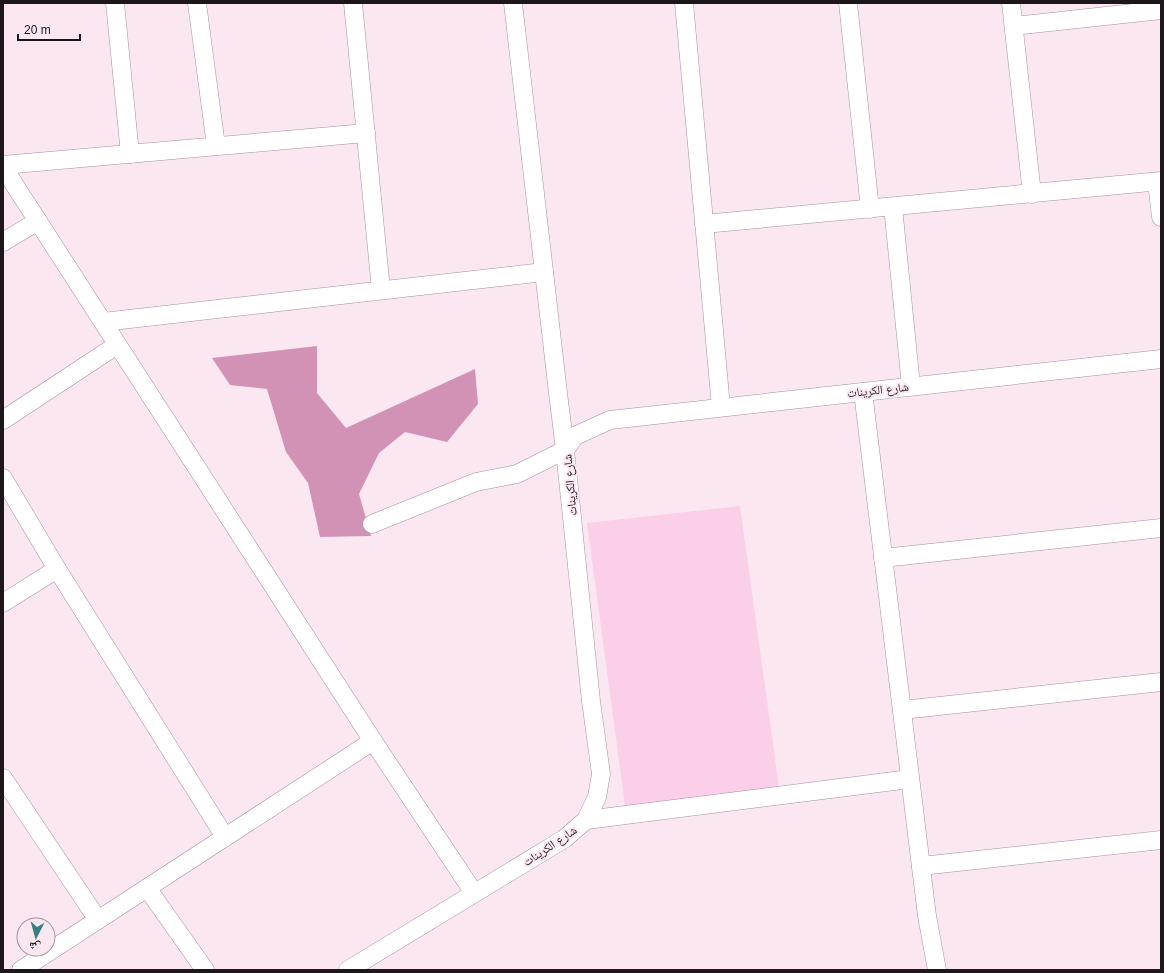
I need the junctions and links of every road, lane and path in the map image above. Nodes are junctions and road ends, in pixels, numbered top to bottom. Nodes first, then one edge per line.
1 (115, 3) edge
2 (198, 3) edge
3 (353, 3) edge
4 (513, 3) edge
5 (684, 3) edge
6 (848, 3) edge
7 (1011, 3) edge
8 (1161, 10) edge
9 (1014, 26) junction
10 (366, 132) junction
11 (216, 146) junction
12 (130, 154) junction
13 (3, 166) edge
14 (1159, 182) edge
15 (1032, 194) junction
16 (893, 207) junction
17 (870, 209) junction
18 (1161, 217) edge
19 (38, 221) junction
20 (704, 224) junction
21 (3, 242) edge
22 (544, 272) junction
23 (381, 290) junction
24 (103, 322) junction
25 (117, 345) junction
26 (1161, 359) edge
27 (911, 386) junction
28 (863, 392) junction
29 (721, 407) junction
30 (3, 420) edge
31 (566, 450) junction
32 (3, 478) edge
33 (372, 524) dead end
34 (1161, 528) edge
35 (883, 558) junction
36 (57, 569) junction
37 (3, 603) edge
38 (1161, 682) edge
39 (902, 710) junction
40 (373, 741) junction
41 (910, 779) junction
42 (4, 784) edge
43 (586, 820) junction
44 (224, 837) junction
45 (1161, 840) edge
46 (921, 866) junction
47 (147, 888) junction
48 (474, 894) junction
49 (98, 920) junction
50 (21, 970) edge
51 (205, 970) edge
52 (348, 970) edge
53 (937, 970) edge

1 - 12 street
2 - 11 street
3 - 10 street
4 - 22 street
5 - 20 street
6 - 17 street
7 - 9 street
8 - 9 street
9 - 15 street
10 - 11 street
10 - 23 street
11 - 12 street
12 - 13 street
13 - 19 street
14 - 15 street
14 - 18 street
15 - 16 street
16 - 17 street
16 - 27 street
17 - 20 street
19 - 21 street
19 - 24 street
20 - 29 street
22 - 23 street
22 - 31 street
23 - 24 street
24 - 25 street
25 - 30 street
25 - 40 street
26 - 27 street, شارع الکرينات
27 - 28 street, شارع الکرينات
28 - 29 street, شارع الکرينات
28 - 35 street
29 - 31 street, شارع الکرينات
31 - 33 street
31 - 43 street, شارع الکرينات
32 - 36 street
34 - 35 street
35 - 39 street
36 - 37 street
36 - 44 street
38 - 39 street
39 - 41 street
40 - 44 street
40 - 48 street
41 - 43 street
41 - 46 street
42 - 49 street
43 - 48 street, شارع الکرينات
44 - 47 street
45 - 46 street
46 - 53 street
47 - 49 street
47 - 51 street
48 - 52 street, شارع الکرينات
49 - 50 street

